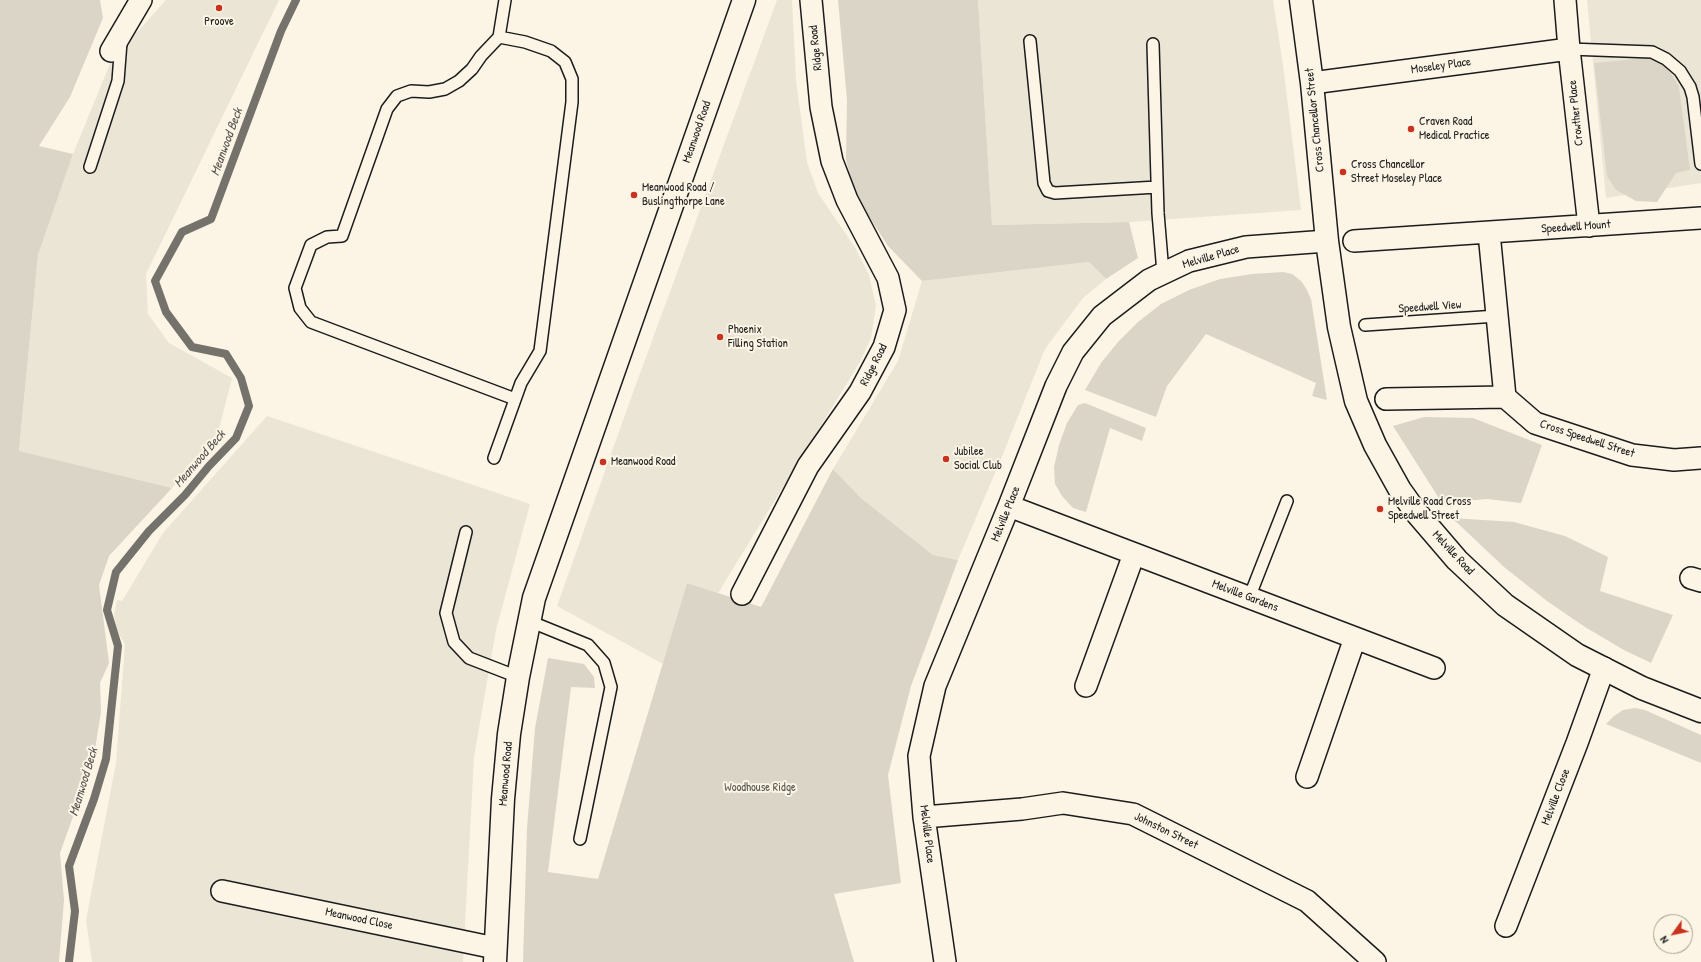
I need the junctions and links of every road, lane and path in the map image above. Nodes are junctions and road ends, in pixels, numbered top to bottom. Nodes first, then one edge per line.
1 (141, 0) edge
2 (505, 0) edge
3 (744, 0) edge
4 (811, 0) edge
5 (1302, 0) edge
6 (1565, 0) edge
7 (122, 31) junction
8 (499, 37) junction
9 (1030, 41) dead end
10 (1153, 44) dead end
11 (1569, 49) junction
12 (111, 51) dead end
13 (1312, 83) junction
14 (1701, 164) edge
15 (90, 166) dead end
16 (1157, 188) junction
17 (1701, 218) edge
18 (1589, 226) junction
19 (1489, 233) junction
20 (1354, 240) dead end
21 (1327, 241) junction
22 (1163, 273) junction
23 (1497, 316) junction
24 (1365, 325) dead end
25 (1505, 397) junction
26 (515, 399) junction
27 (1386, 399) dead end
28 (494, 458) dead end
29 (1701, 458) edge
30 (1287, 501) dead end
31 (1009, 506) junction
32 (466, 532) dead end
33 (1134, 554) junction
34 (742, 594) dead end
35 (1249, 598) junction
36 (529, 621) junction
37 (1355, 638) junction
38 (1434, 668) dead end
39 (1604, 668) junction
40 (518, 677) junction
41 (1086, 686) dead end
42 (1701, 711) edge
43 (1307, 777) dead end
44 (924, 817) junction
45 (580, 839) dead end
46 (222, 891) dead end
47 (1506, 926) dead end
48 (495, 955) edge
49 (945, 962) edge
50 (1375, 962) edge

1 - 7 street
2 - 8 lane
3 - 36 street, Meanwood Road
4 - 34 street, Ridge Road
5 - 13 street, Cross Chancellor Street
6 - 11 street, Crowther Place
7 - 12 street
7 - 15 lane
8 - 26 lane
8 - 26 lane
9 - 16 lane
10 - 16 lane
11 - 13 street, Moseley Place
11 - 14 lane
11 - 18 street, Crowther Place
13 - 21 street, Cross Chancellor Street
16 - 22 lane
17 - 18 street, Speedwell Mount
18 - 19 street, Speedwell Mount
19 - 20 street, Speedwell Mount
19 - 23 street
21 - 22 street, Melville Place
21 - 39 street, Melville Road
22 - 31 street, Melville Place
23 - 24 lane, Speedwell View
23 - 25 street
25 - 27 street
25 - 29 street, Cross Speedwell Street
26 - 28 lane
30 - 35 lane
31 - 33 street, Melville Gardens
31 - 44 street, Melville Place
32 - 40 lane
33 - 35 street, Melville Gardens
33 - 41 street
35 - 37 street, Melville Gardens
36 - 40 street, Meanwood Road
36 - 45 lane
37 - 38 street, Melville Gardens
37 - 43 street
39 - 42 street, Melville Road
39 - 47 street, Melville Close
40 - 48 street, Meanwood Road
44 - 49 street, Melville Place
44 - 50 street, Johnston Street
46 - 48 street, Meanwood Close

